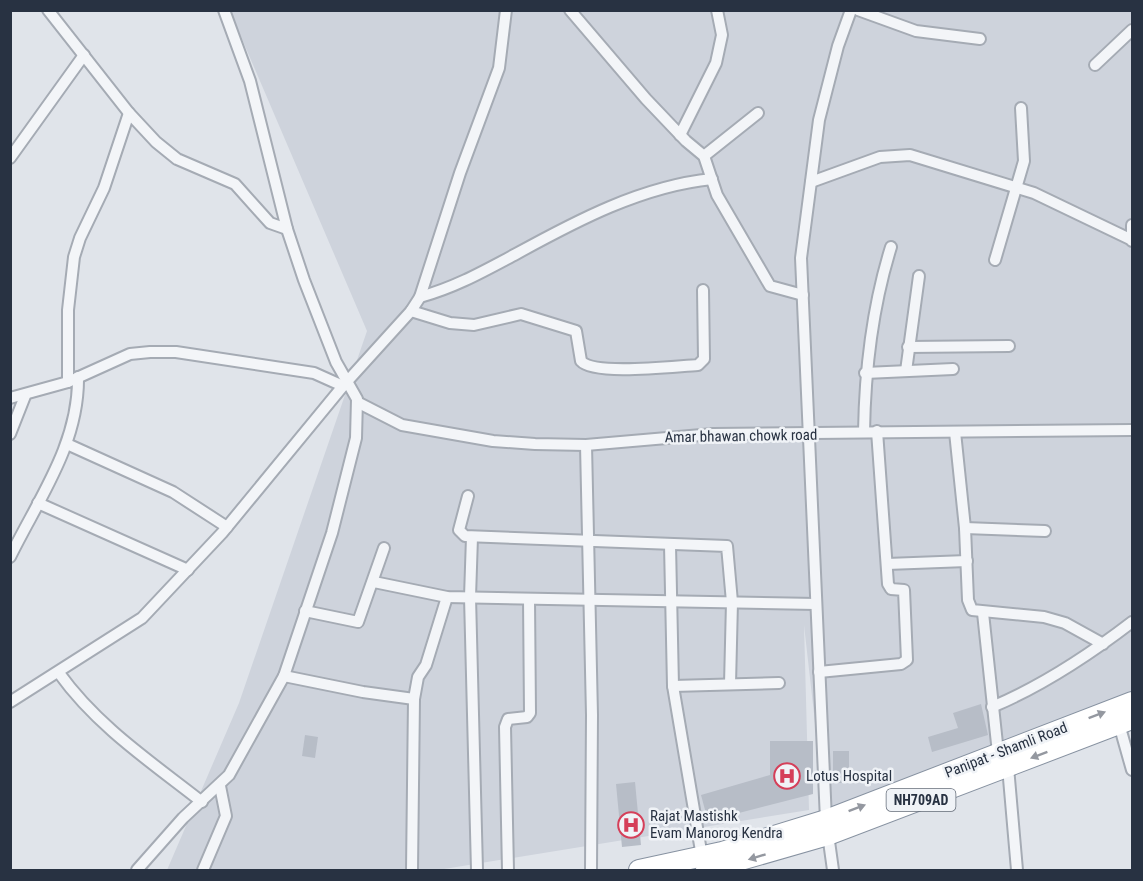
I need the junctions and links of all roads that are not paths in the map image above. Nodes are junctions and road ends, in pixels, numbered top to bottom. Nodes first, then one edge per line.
1 (48, 10) edge
2 (224, 10) edge
3 (506, 10) edge
4 (717, 10) edge
5 (851, 10) edge
6 (858, 10) edge
7 (573, 11) edge
8 (1132, 30) edge
9 (980, 39) dead end
10 (84, 55) junction
11 (1095, 65) dead end
12 (1021, 108) dead end
13 (129, 113) junction
14 (758, 113) dead end
15 (680, 135) junction
16 (704, 156) junction
17 (10, 158) edge
18 (712, 179) junction
19 (811, 182) junction
20 (1016, 187) junction
21 (1132, 225) edge
22 (287, 229) junction
23 (1132, 240) edge
24 (891, 247) dead end
25 (995, 260) dead end
26 (919, 276) dead end
27 (703, 290) dead end
28 (803, 295) junction
29 (420, 297) junction
30 (411, 311) junction
31 (1009, 346) dead end
32 (908, 347) junction
33 (953, 369) dead end
34 (906, 371) junction
35 (865, 373) junction
36 (73, 379) junction
37 (344, 384) junction
38 (25, 396) junction
39 (10, 399) edge
40 (357, 402) junction
41 (1132, 430) edge
42 (877, 431) junction
43 (864, 432) junction
44 (955, 432) junction
45 (10, 434) edge
46 (808, 434) junction
47 (67, 444) junction
48 (586, 445) junction
49 (468, 496) dead end
50 (38, 503) junction
51 (227, 527) junction
52 (965, 528) junction
53 (1045, 531) dead end
54 (472, 537) junction
55 (588, 540) junction
56 (670, 545) junction
57 (384, 548) dead end
58 (10, 557) edge
59 (967, 561) junction
60 (887, 564) junction
61 (188, 570) junction
62 (374, 582) junction
63 (447, 597) junction
64 (470, 597) junction
65 (529, 599) junction
66 (588, 599) junction
67 (671, 600) junction
68 (732, 602) junction
69 (816, 604) junction
70 (305, 611) junction
71 (983, 613) junction
72 (1132, 622) edge
73 (1103, 644) junction
74 (819, 672) junction
75 (59, 673) junction
76 (284, 676) junction
77 (779, 683) dead end
78 (730, 684) junction
79 (673, 686) junction
80 (414, 699) junction
81 (10, 702) edge
82 (1132, 702) edge
83 (992, 707) junction
84 (1126, 722) edge
85 (1003, 760) junction
86 (1132, 770) edge
87 (220, 786) junction
88 (202, 802) junction
89 (827, 828) junction
90 (704, 863) edge
91 (729, 868) edge
92 (137, 870) edge
93 (203, 870) edge
94 (412, 870) edge
95 (477, 870) edge
96 (508, 870) edge
97 (591, 870) edge
98 (639, 870) edge
99 (833, 870) edge
100 (1017, 870) edge

1 - 10 street
2 - 22 street
3 - 29 street
4 - 15 street
5 - 19 street
6 - 9 street
7 - 15 street
8 - 11 street
10 - 13 street
10 - 17 street
12 - 20 street
13 - 22 street
13 - 36 street
14 - 16 street
15 - 16 street
16 - 18 street
18 - 28 street
18 - 29 street
19 - 20 street
19 - 28 street
20 - 23 street
20 - 25 street
21 - 23 street
22 - 37 street
24 - 35 street
26 - 32 street
27 - 30 street
28 - 46 street
29 - 30 street
30 - 37 street
31 - 32 street
32 - 34 street
33 - 34 street
34 - 35 street
35 - 43 street
36 - 37 street
36 - 38 street
36 - 47 street
37 - 40 street
37 - 51 street
38 - 39 street
38 - 45 street
40 - 48 street, Amar bhawan chowk road
40 - 70 street
41 - 44 street, Amar bhawan chowk road
42 - 43 street, Amar bhawan chowk road
42 - 44 street, Amar bhawan chowk road
42 - 60 street
43 - 46 street, Amar bhawan chowk road
44 - 52 street
46 - 48 street, Amar bhawan chowk road
46 - 69 street
47 - 50 street
47 - 51 street
48 - 55 street
49 - 54 street
50 - 58 street
50 - 61 street
51 - 61 street
52 - 53 street
52 - 59 street
54 - 55 street
54 - 64 street
55 - 56 street
55 - 66 street
56 - 67 street
56 - 68 street
57 - 62 street
59 - 60 street
59 - 71 street
60 - 74 street
61 - 75 street
62 - 63 street
62 - 70 street
63 - 64 street
63 - 80 street
64 - 65 street
64 - 95 street
65 - 66 street
65 - 96 street
66 - 67 street
66 - 97 street
67 - 68 street
67 - 79 street
68 - 69 street
68 - 78 street
69 - 74 street
70 - 76 street
71 - 73 street
71 - 83 street
72 - 73 street
73 - 83 street
74 - 89 street
75 - 81 street
75 - 88 street
76 - 80 street
76 - 87 street
77 - 78 street
78 - 79 street
79 - 90 street
80 - 94 street
85 -> 82 highway, Panipat - Shamli Road / NH709AD
83 - 85 street
84 -> 85 highway, Panipat - Shamli Road / NH709AD
84 - 86 street
85 - 89 highway, Panipat - Shamli Road / NH709AD
85 - 100 street
87 - 88 street
87 - 93 street
88 - 92 street
89 - 90 highway, Panipat - Shamli Road / NH709AD
89 -> 91 highway, Panipat - Shamli Road / NH709AD
89 - 99 street
90 - 91 highway, Panipat - Shamli Road / NH709AD
90 - 98 highway, Panipat - Shamli Road / NH709AD

